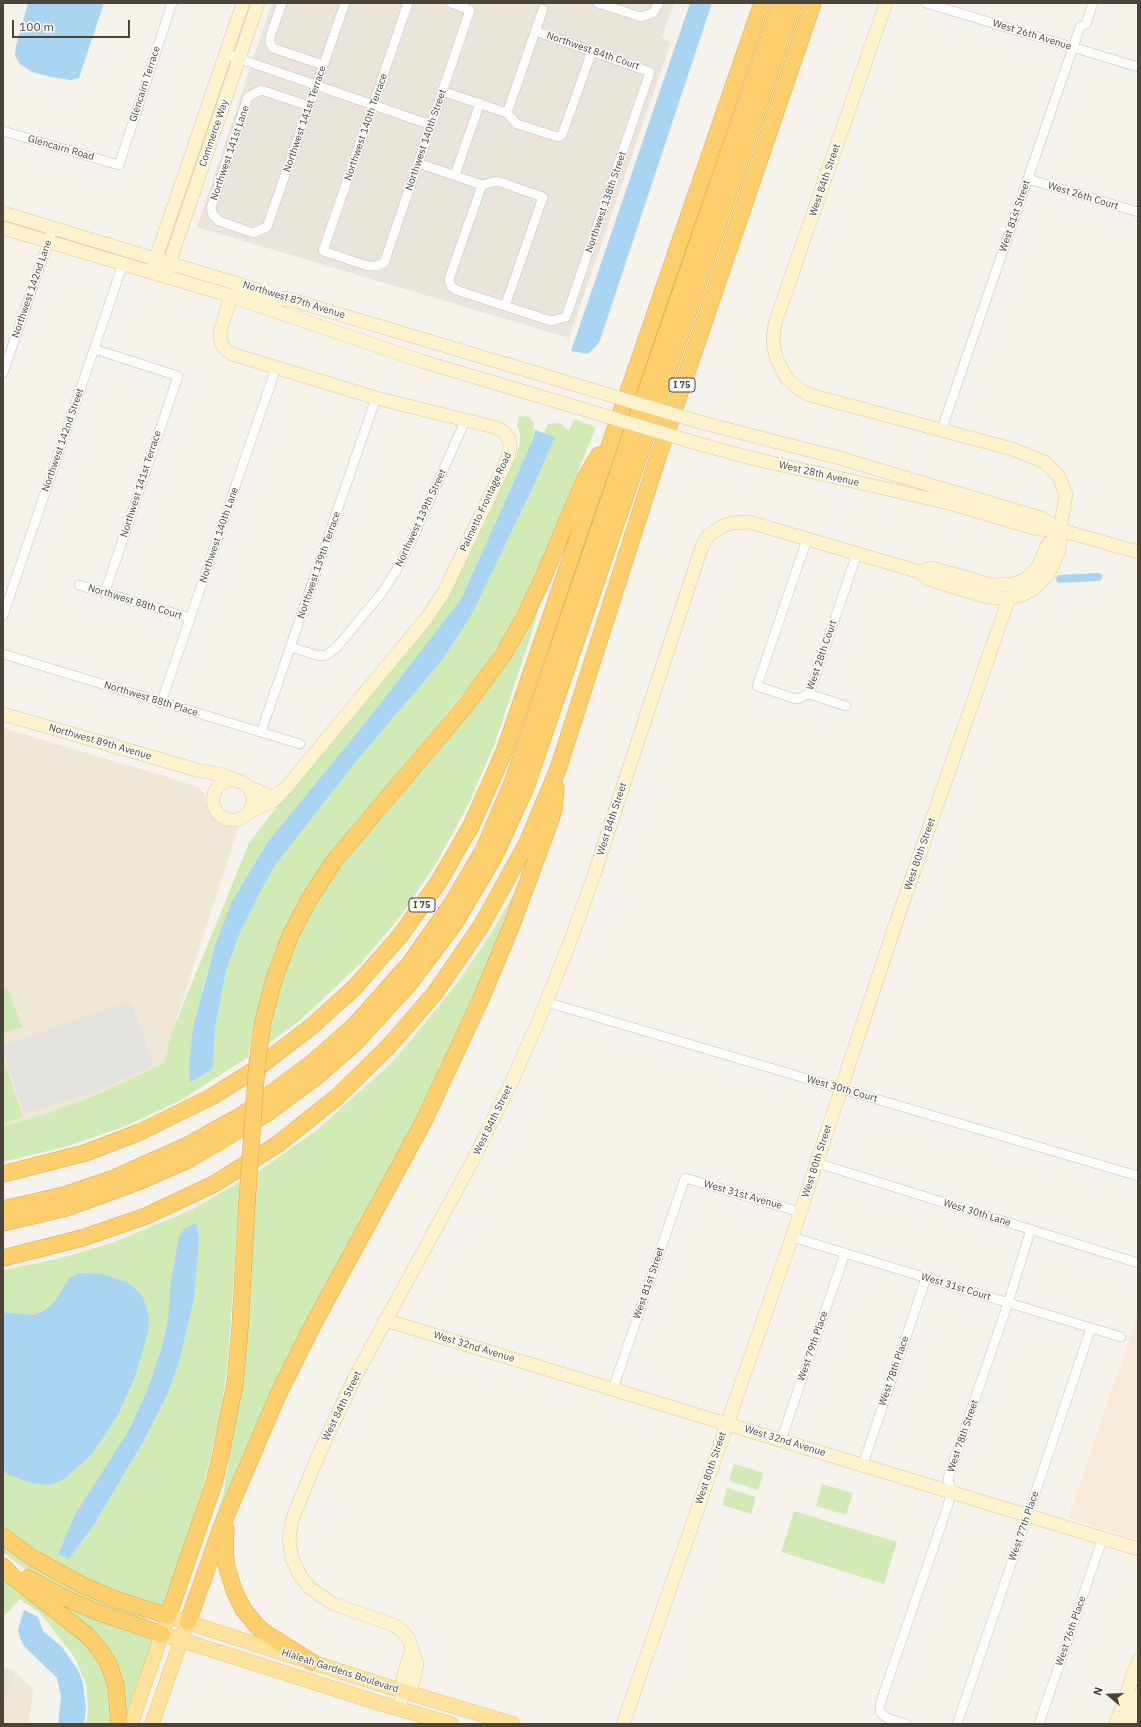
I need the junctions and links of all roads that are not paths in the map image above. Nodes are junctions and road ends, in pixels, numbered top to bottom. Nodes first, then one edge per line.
1 (172, 3) edge
2 (244, 3) edge
3 (258, 3) edge
4 (282, 3) edge
5 (345, 3) edge
6 (408, 3) edge
7 (450, 3) edge
8 (598, 3) edge
9 (659, 3) edge
10 (762, 3) edge
11 (781, 3) edge
12 (794, 3) edge
13 (813, 3) edge
14 (886, 3) edge
15 (926, 3) edge
16 (1093, 3) edge
17 (543, 9) dead end
18 (535, 31) junction
19 (1073, 47) junction
20 (592, 51) junction
21 (226, 54) junction
22 (239, 59) junction
23 (323, 65) junction
24 (1138, 67) edge
25 (650, 72) joint
26 (316, 86) junction
27 (442, 91) junction
28 (480, 103) junction
29 (309, 106) junction
30 (373, 106) junction
31 (507, 113) junction
32 (431, 125) junction
33 (3, 131) edge
34 (418, 163) junction
35 (118, 165) joint
36 (455, 175) junction
37 (1028, 179) junction
38 (482, 185) junction
39 (1138, 212) edge
40 (4, 216) edge
41 (3, 228) edge
42 (53, 228) junction
43 (259, 232) joint
44 (48, 241) junction
45 (156, 258) junction
46 (169, 263) junction
47 (123, 264) junction
48 (377, 266) joint
49 (151, 272) junction
50 (164, 276) junction
51 (231, 296) junction
52 (293, 300) junction
53 (505, 306) junction
54 (94, 349) junction
55 (276, 368) junction
56 (3, 373) edge
57 (586, 388) joint
58 (376, 398) junction
59 (579, 408) joint
60 (466, 419) junction
61 (941, 431) junction
62 (613, 434) junction
63 (1060, 530) junction
64 (807, 539) junction
65 (1138, 552) edge
66 (857, 554) junction
67 (920, 572) junction
68 (79, 585) dead end
69 (105, 592) junction
70 (1009, 598) junction
71 (3, 616) edge
72 (190, 618) junction
73 (291, 647) junction
74 (3, 654) edge
75 (809, 694) junction
76 (161, 703) junction
77 (846, 706) dead end
78 (3, 714) edge
79 (261, 732) junction
80 (300, 744) dead end
81 (558, 769) junction
82 (197, 770) junction
83 (243, 784) junction
84 (285, 789) junction
85 (213, 799) junction
86 (249, 812) junction
87 (546, 1002) junction
88 (841, 1088) junction
89 (817, 1163) junction
90 (3, 1174) edge
91 (1138, 1176) edge
92 (685, 1178) joint
93 (3, 1209) edge
94 (800, 1212) junction
95 (3, 1222) edge
96 (1031, 1229) junction
97 (792, 1237) junction
98 (845, 1253) junction
99 (3, 1258) edge
100 (1138, 1263) edge
101 (926, 1278) junction
102 (1008, 1303) junction
103 (385, 1320) junction
104 (1091, 1328) junction
105 (1120, 1337) dead end
106 (613, 1389) junction
107 (727, 1423) junction
108 (781, 1440) junction
109 (863, 1464) junction
110 (950, 1491) junction
111 (1028, 1514) junction
112 (226, 1515) junction
113 (3, 1536) edge
114 (1103, 1537) junction
115 (1138, 1549) edge
116 (3, 1562) edge
117 (3, 1566) edge
118 (168, 1616) junction
119 (188, 1622) junction
120 (162, 1634) junction
121 (181, 1640) junction
122 (1138, 1661) edge
123 (312, 1662) junction
124 (404, 1692) junction
125 (1138, 1696) edge
126 (398, 1709) junction
127 (1136, 1711) edge
128 (119, 1724) edge
129 (131, 1724) edge
130 (152, 1724) edge
131 (451, 1724) edge
132 (513, 1724) edge
133 (623, 1724) edge
134 (906, 1724) edge
135 (957, 1724) edge
136 (1039, 1724) edge
137 (1116, 1724) edge
138 (1129, 1724) edge

1 - 35 street, Glencairn Terrace
2 - 21 street, Commerce Way
3 - 22 street, Commerce Way
4 - 23 street
5 - 23 street, Northwest 141st Terrace
6 - 30 street, Northwest 140th Terrace
7 - 27 street, Northwest 140th Street
8 - 9 street
10 - 62 highway, I 75
11 - 93 highway
12 - 95 highway
13 - 81 highway, I 75
14 - 61 street, West 84th Street
15 - 19 street, West 26th Avenue
16 - 19 street, West 81st Street
17 - 18 street
18 - 20 street, Northwest 84th Court
18 - 31 street
19 - 24 street, West 26th Avenue
19 - 37 street, West 81st Street
20 - 25 street, Northwest 84th Court
20 - 31 street
21 - 22 street
21 - 45 street, Commerce Way
22 - 26 street
22 - 46 street, Commerce Way
23 - 26 street, Northwest 141st Terrace
25 - 53 street, Northwest 138th Street
26 - 29 street, Northwest 141st Terrace
26 - 30 street
27 - 28 street
27 - 32 street, Northwest 140th Street
28 - 31 street
28 - 36 street
29 - 43 street, Northwest 141st Terrace
29 - 43 street, Northwest 141st Lane
30 - 32 street
30 - 48 street, Northwest 140th Terrace
32 - 34 street, Northwest 140th Street
33 - 35 street, Glencairn Road
34 - 36 street
34 - 48 street, Northwest 140th Street
36 - 38 street
37 - 39 street, West 26th Court
37 - 61 street, West 81st Street
38 - 53 street
38 - 53 street
40 - 42 street, Northwest 87th Avenue
41 - 44 street, Northwest 87th Avenue
42 - 44 street, Northwest 142nd Lane
42 - 45 street, Northwest 87th Avenue
44 - 47 street, Northwest 87th Avenue
44 - 56 street, Northwest 142nd Lane
45 - 46 street, Northwest 87th Avenue
45 - 49 street, Commerce Way
46 - 50 street, Commerce Way
46 - 52 street, Northwest 87th Avenue
47 - 49 street, Northwest 87th Avenue
47 - 54 street, Northwest 142nd Street
49 - 50 street, Northwest 87th Avenue
50 - 51 street, Northwest 87th Avenue
51 - 52 street
51 - 55 street, Palmetto Frontage Road
51 - 59 street, Northwest 87th Avenue
52 - 57 street, Northwest 87th Avenue
54 - 69 street, Northwest 141st Terrace
54 - 71 street, Northwest 142nd Street
55 - 58 street, Palmetto Frontage Road
55 - 72 street, Northwest 140th Lane
57 - 63 street, West 28th Avenue, bridge
58 - 60 street, Palmetto Frontage Road
58 - 73 street, Northwest 139th Terrace
59 - 63 street, West 28th Avenue, bridge
60 - 73 street, Northwest 139th Street
60 - 84 street, Palmetto Frontage Road
61 - 63 street
62 - 90 highway, I 75
62 - 118 highway, bridge
63 - 65 street, West 28th Avenue
63 - 67 street
63 - 70 street
64 - 66 street
64 - 75 street, West 28th Court
64 - 87 street, West 84th Street
66 - 67 street
66 - 75 street, West 28th Court
67 - 70 street
68 - 69 street, Northwest 88th Court
69 - 72 street, Northwest 88th Court
70 - 88 street, West 80th Street
72 - 76 street, Northwest 140th Lane
73 - 79 street, Northwest 139th Terrace
74 - 76 street, Northwest 88th Place
75 - 77 street
76 - 79 street, Northwest 88th Place
78 - 82 street, Northwest 89th Avenue
79 - 80 street, Northwest 88th Place
81 - 99 highway, I 75
81 - 112 highway
82 - 83 street, Northwest 89th Avenue
82 - 85 street
83 - 84 street
83 - 85 street
83 - 86 street
84 - 86 street, Palmetto Frontage Road
85 - 86 street
87 - 88 street, West 30th Court
87 - 103 street, West 84th Street
88 - 89 street, West 80th Street
88 - 91 street, West 30th Court
89 - 94 street, West 80th Street
89 - 96 street, West 30th Lane
92 - 94 street, West 31st Avenue
92 - 106 street, West 81st Street
94 - 97 street, West 80th Street
96 - 100 street, West 30th Lane
96 - 102 street, West 78th Street
97 - 98 street, West 31st Court
97 - 107 street, West 80th Street
98 - 101 street, West 31st Court
98 - 108 street, West 79th Place
101 - 102 street, West 31st Court
101 - 109 street, West 78th Place
102 - 104 street, West 31st Court
102 - 110 street, West 78th Street
103 - 106 street, West 32nd Avenue
103 - 124 street, West 84th Street
104 - 105 street, West 31st Court
104 - 111 street, West 77th Place
106 - 107 street, West 32nd Avenue
107 - 108 street, West 32nd Avenue
107 - 133 street, West 80th Street
108 - 109 street, West 32nd Avenue
109 - 110 street, West 32nd Avenue
110 - 111 street, West 32nd Avenue
110 - 134 street, West 78th Street
111 - 114 street, West 32nd Avenue
111 - 135 street, West 77th Place
112 - 119 highway
112 - 123 highway
113 - 118 highway
114 - 115 street, West 32nd Avenue
114 - 136 street, West 76th Place
116 - 120 highway
117 - 128 highway
118 - 119 main road, Hialeah Gardens Boulevard
118 - 120 main road
119 - 121 main road
119 - 123 main road, Hialeah Gardens Boulevard
120 - 121 main road, Hialeah Gardens Boulevard
120 - 129 main road
121 - 126 main road, Hialeah Gardens Boulevard
121 - 130 main road
122 - 137 street
123 - 124 main road, Hialeah Gardens Boulevard
124 - 126 street, West 84th Street
124 - 132 main road, Hialeah Gardens Boulevard
125 - 127 street
126 - 131 main road, Hialeah Gardens Boulevard
127 - 138 street

